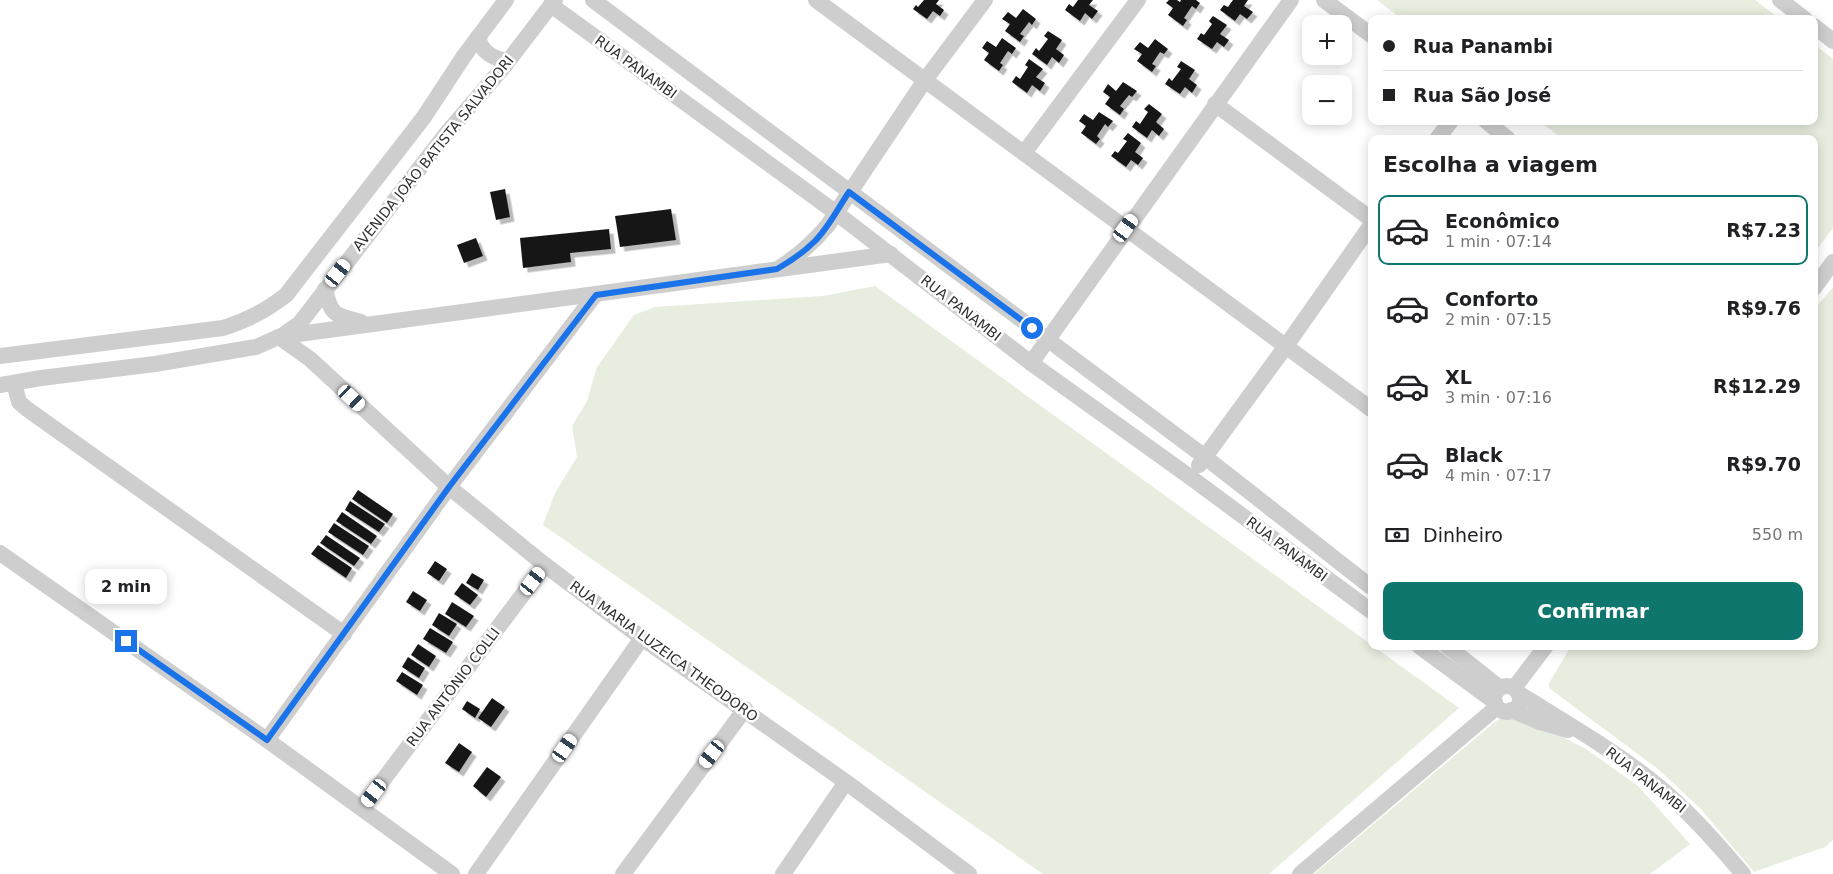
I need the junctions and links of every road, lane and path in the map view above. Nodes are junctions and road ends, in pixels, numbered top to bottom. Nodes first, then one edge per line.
1 (506, 0) edge
2 (593, 0) edge
3 (985, 0) edge
4 (1138, 0) edge
5 (1291, 0) edge
6 (1324, 0) edge
7 (1780, 0) edge
8 (553, 3) edge
9 (826, 3) edge
10 (1800, 15) edge
11 (1818, 29) edge
12 (1368, 33) edge
13 (478, 37) junction
14 (1833, 41) edge
15 (508, 61) junction
16 (925, 80) junction
17 (1215, 104) junction
18 (1448, 125) edge
19 (1491, 125) edge
20 (1440, 135) edge
21 (1503, 135) edge
22 (1024, 153) junction
23 (849, 192) junction
24 (835, 212) junction
25 (1368, 216) edge
26 (1126, 228) junction
27 (1368, 229) edge
28 (891, 254) junction
29 (1833, 262) edge
30 (777, 269) junction
31 (1818, 283) edge
32 (325, 289) junction
33 (596, 295) junction
34 (367, 324) junction
35 (279, 337) junction
36 (1048, 339) junction
37 (1286, 346) junction
38 (0, 356) edge
39 (1031, 363) junction
40 (7, 384) edge
41 (1368, 407) edge
42 (1204, 457) junction
43 (1190, 477) junction
44 (449, 487) junction
45 (0, 554) edge
46 (545, 566) junction
47 (1368, 585) edge
48 (1368, 609) edge
49 (344, 634) junction
50 (642, 638) junction
51 (1426, 650) edge
52 (1452, 650) edge
53 (1543, 650) edge
54 (1506, 698) junction
55 (745, 709) junction
56 (267, 740) junction
57 (846, 782) junction
58 (362, 808) junction
59 (452, 874) edge
60 (476, 874) edge
61 (623, 874) edge
62 (783, 874) edge
63 (969, 874) edge
64 (1300, 874) edge
65 (1743, 874) edge

1 - 13 street, AVENIDA JOÃO BATISTA SALVADORI
2 - 23 street, RUA PANAMBI
3 - 16 street
4 - 22 street
5 - 17 street
6 - 12 street
7 - 10 street
8 - 15 street, AVENIDA JOÃO BATISTA SALVADORI
8 - 24 street, RUA PANAMBI
9 - 16 street
11 - 14 street
13 - 15 street
13 - 38 street, AVENIDA JOÃO BATISTA SALVADORI
15 - 32 street, AVENIDA JOÃO BATISTA SALVADORI
16 - 22 street
16 - 23 street
17 - 25 street
17 - 26 street
18 - 20 street
19 - 21 street
22 - 26 street
23 - 24 street
23 - 36 street, RUA PANAMBI
24 - 28 street, RUA PANAMBI
24 - 30 street
26 - 36 street
26 - 37 street
27 - 37 street
28 - 30 street
28 - 39 street, RUA PANAMBI
29 - 31 street
30 - 33 street
32 - 34 street
32 - 35 street, AVENIDA JOÃO BATISTA SALVADORI
33 - 34 street
33 - 44 street
34 - 35 street
35 - 40 street, AVENIDA JOÃO BATISTA SALVADORI
35 - 44 street, RUA MARIA LUZEICA THEODORO
36 - 39 street
36 - 42 street, RUA PANAMBI
37 - 41 street
37 - 42 street
39 - 43 street, RUA PANAMBI
40 - 49 street
42 - 43 street
42 - 47 street, RUA PANAMBI
43 - 48 street, RUA PANAMBI
44 - 46 street, RUA MARIA LUZEICA THEODORO
44 - 49 street
45 - 56 street
46 - 50 street, RUA MARIA LUZEICA THEODORO
46 - 58 street, RUA ANTÔNIO COLLI
49 - 56 street
50 - 55 street, RUA MARIA LUZEICA THEODORO
50 - 60 street
51 - 54 street, RUA PANAMBI
52 - 54 street, RUA PANAMBI
53 - 54 street
54 - 64 street
54 - 65 street, RUA PANAMBI
55 - 57 street, RUA MARIA LUZEICA THEODORO
55 - 61 street
56 - 58 street
57 - 62 street
57 - 63 street, RUA MARIA LUZEICA THEODORO
58 - 59 street

